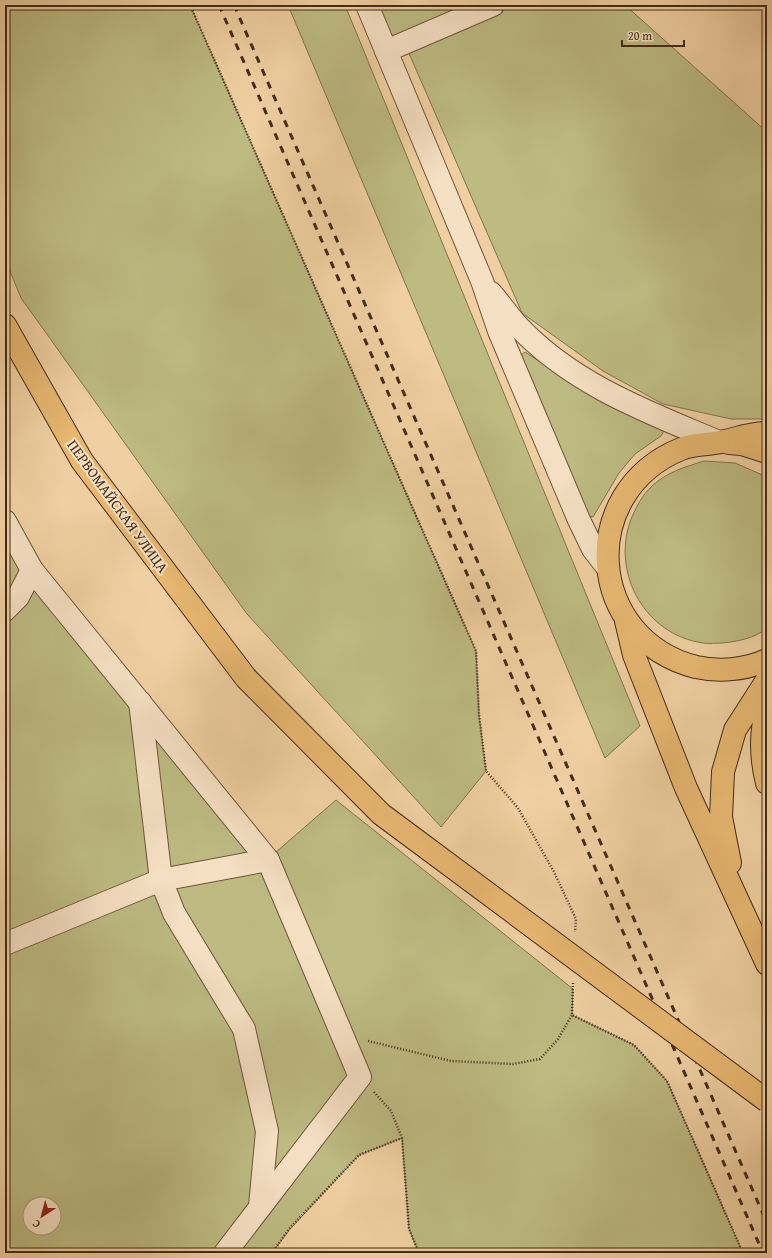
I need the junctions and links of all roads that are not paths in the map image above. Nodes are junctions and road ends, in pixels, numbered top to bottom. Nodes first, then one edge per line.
1 (367, 5) edge
2 (493, 5) edge
3 (386, 51) junction
4 (482, 281) junction
5 (5, 325) edge
6 (767, 433) edge
7 (719, 442) junction
8 (767, 452) edge
9 (5, 521) edge
10 (608, 567) junction
11 (32, 570) junction
12 (5, 610) edge
13 (625, 618) junction
14 (767, 660) edge
15 (767, 680) edge
16 (140, 702) junction
17 (767, 710) edge
18 (767, 783) edge
19 (268, 860) junction
20 (160, 880) junction
21 (737, 900) junction
22 (5, 944) edge
23 (767, 964) edge
24 (767, 1101) edge
25 (260, 1206) junction
26 (225, 1253) edge

1 - 3 street
2 - 3 street
3 - 4 street
4 - 7 street
4 - 10 street
5 - 24 main road, ПЕРВОМАЙСКАЯ УЛИЦА, bridge
6 - 7 main road
7 - 8 main road
7 - 10 main road
9 - 11 street
10 - 13 main road
11 - 12 street
11 - 16 street
13 - 14 main road
13 - 21 main road
15 - 21 main road
16 - 19 street
16 - 20 street
17 - 18 main road
19 - 20 street
19 - 25 street
20 - 22 street
20 - 25 street
21 - 23 main road
25 - 26 street

